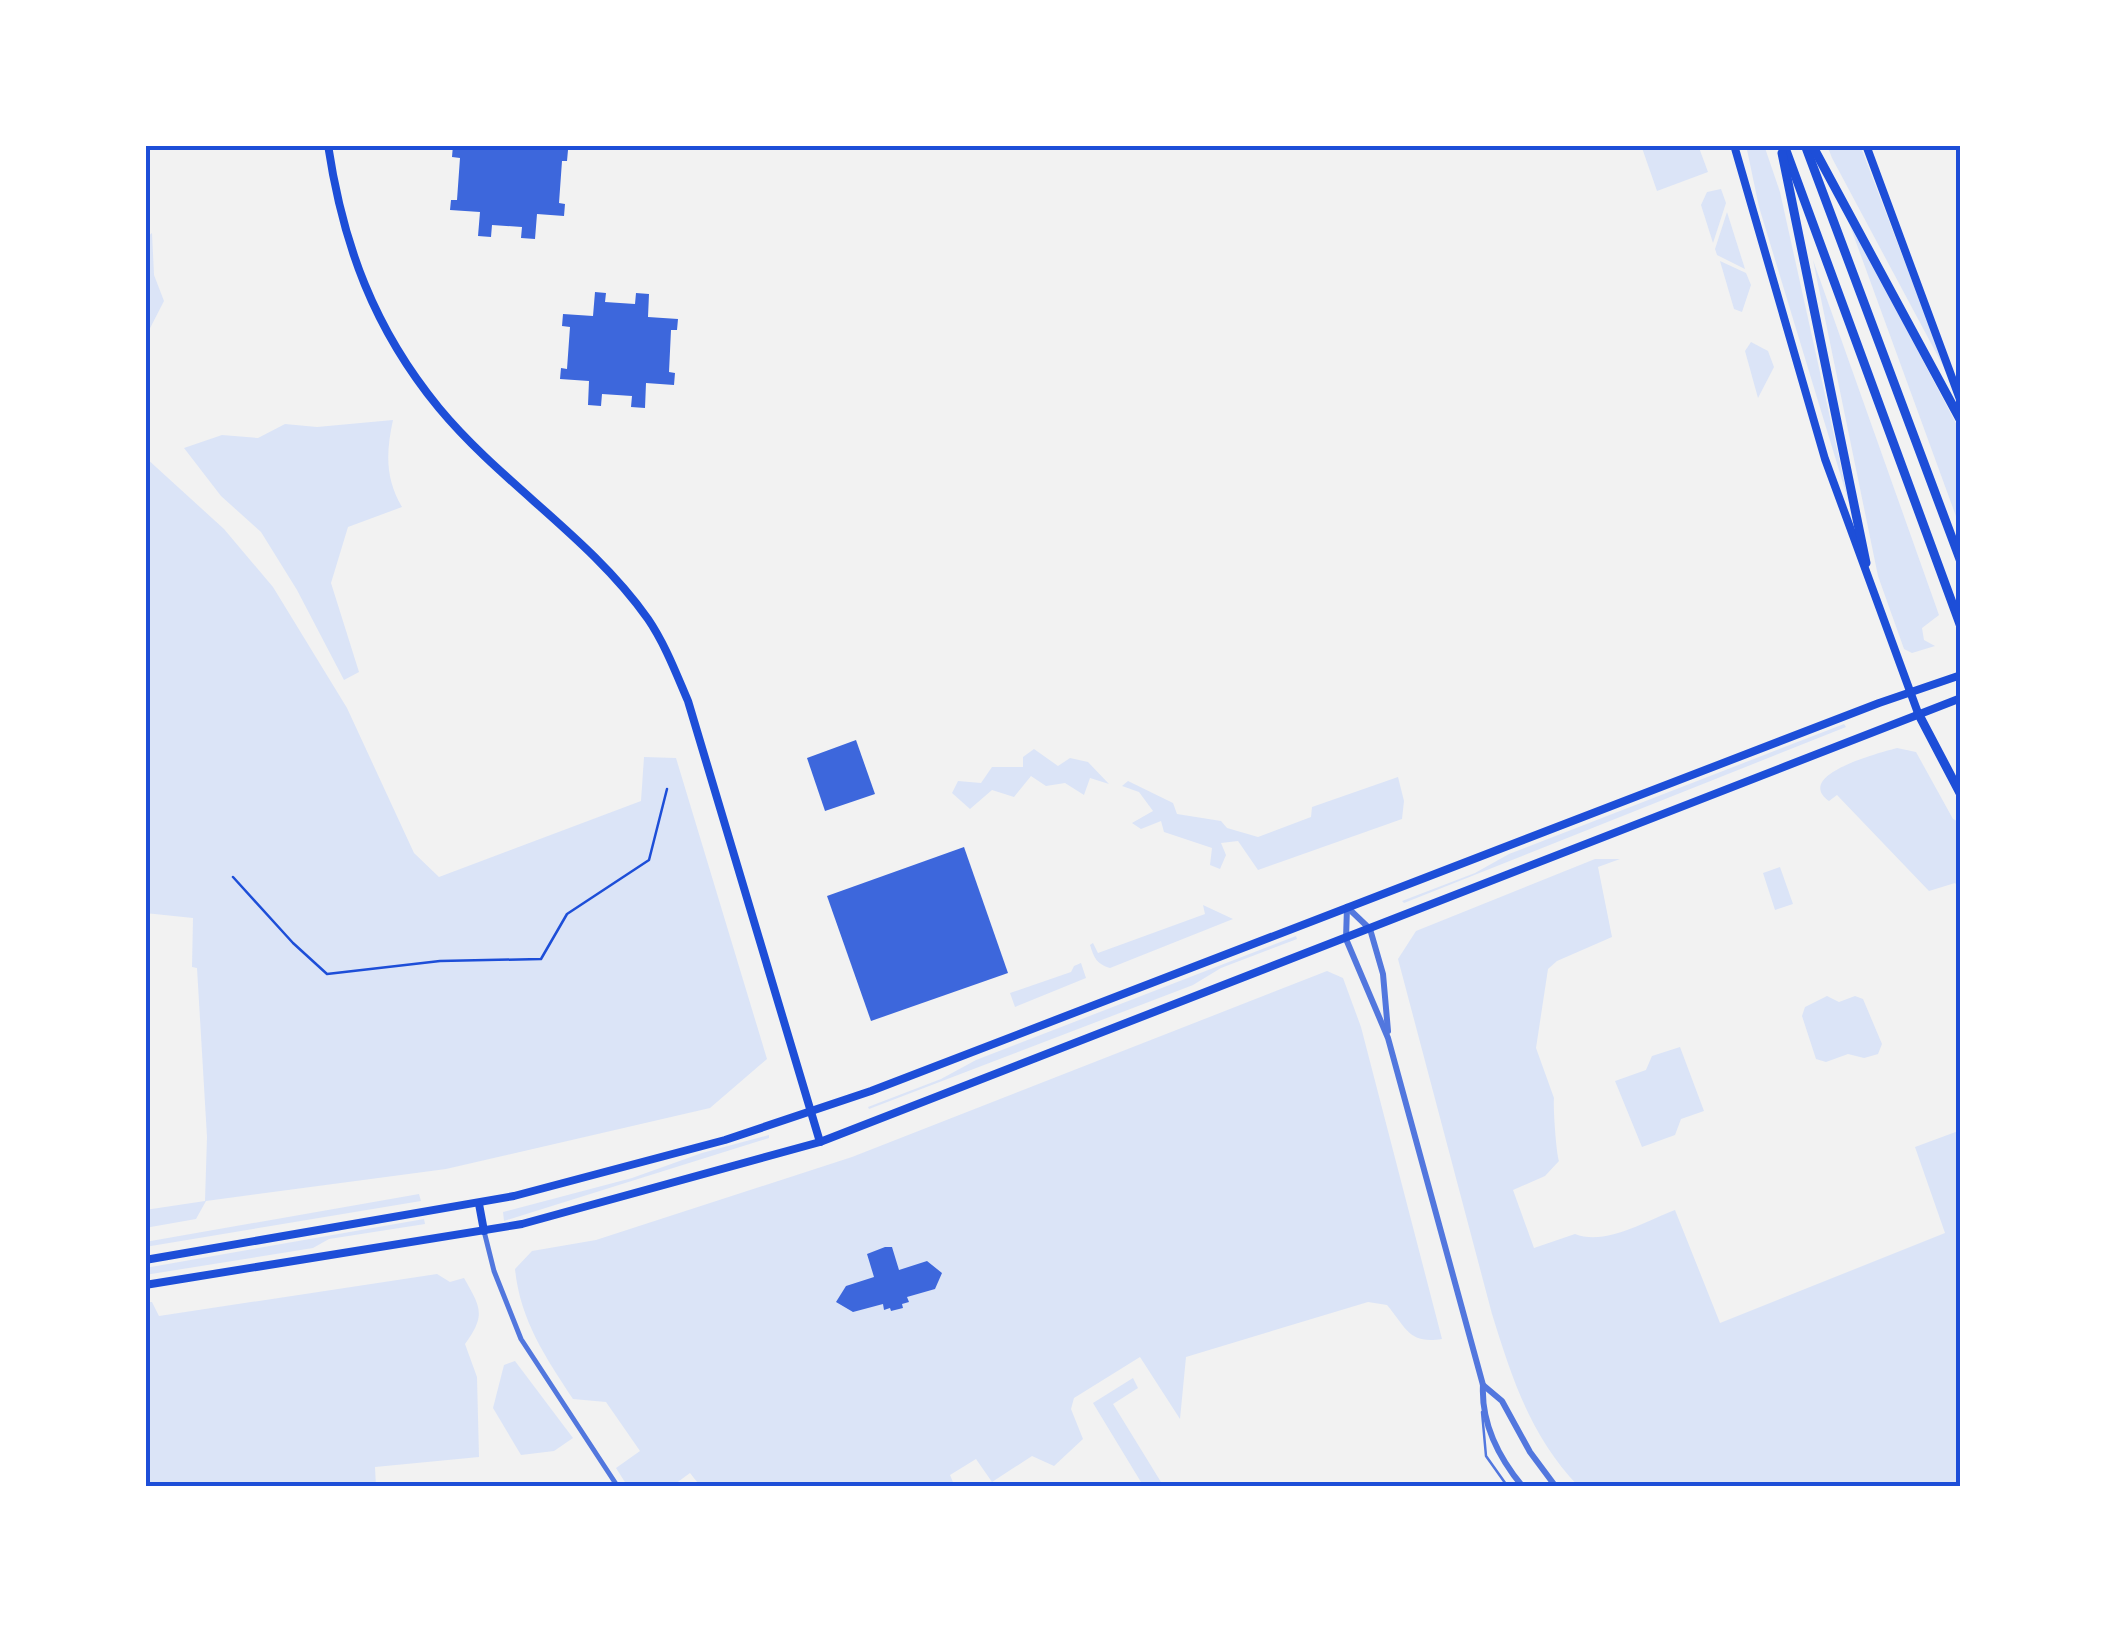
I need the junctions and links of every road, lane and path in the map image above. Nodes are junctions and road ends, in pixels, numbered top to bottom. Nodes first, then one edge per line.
1 (328, 145) edge
2 (1734, 145) edge
3 (1782, 145) edge
4 (1805, 145) edge
5 (1812, 145) edge
6 (1866, 145) edge
7 (1961, 402) edge
8 (1961, 420) edge
9 (1961, 562) edge
10 (1866, 563) junction
11 (1961, 627) edge
12 (1961, 675) edge
13 (1909, 693) junction
14 (1961, 698) edge
15 (1918, 713) junction
16 (667, 789) dead end
17 (1961, 794) edge
18 (233, 877) dead end
19 (1347, 908) junction
20 (1370, 929) junction
21 (1346, 939) junction
22 (1388, 1038) junction
23 (810, 1111) junction
24 (820, 1142) junction
25 (480, 1204) junction
26 (484, 1231) junction
27 (145, 1260) edge
28 (145, 1285) edge
29 (1483, 1385) junction
30 (1482, 1411) junction
31 (618, 1487) edge
32 (1508, 1487) edge
33 (1523, 1487) edge
34 (1556, 1487) edge

1 - 23 main road
2 - 10 main road
3 - 10 highway
3 - 11 highway
4 - 9 highway
5 - 8 highway
6 - 7 main road
10 - 13 main road
12 - 13 main road
13 - 15 main road
13 - 19 main road
14 - 15 main road
15 - 17 highway
15 - 20 main road
16 - 18 path
19 - 20 street
19 - 21 street
19 - 23 main road
20 - 21 main road
20 - 22 street
21 - 22 street
21 - 24 main road
22 - 29 street
23 - 24 main road
23 - 25 main road
24 - 26 main road
25 - 26 main road
25 - 27 main road
26 - 28 main road
26 - 31 street
29 - 30 street
29 - 34 street
30 - 32 lane
30 - 33 street

